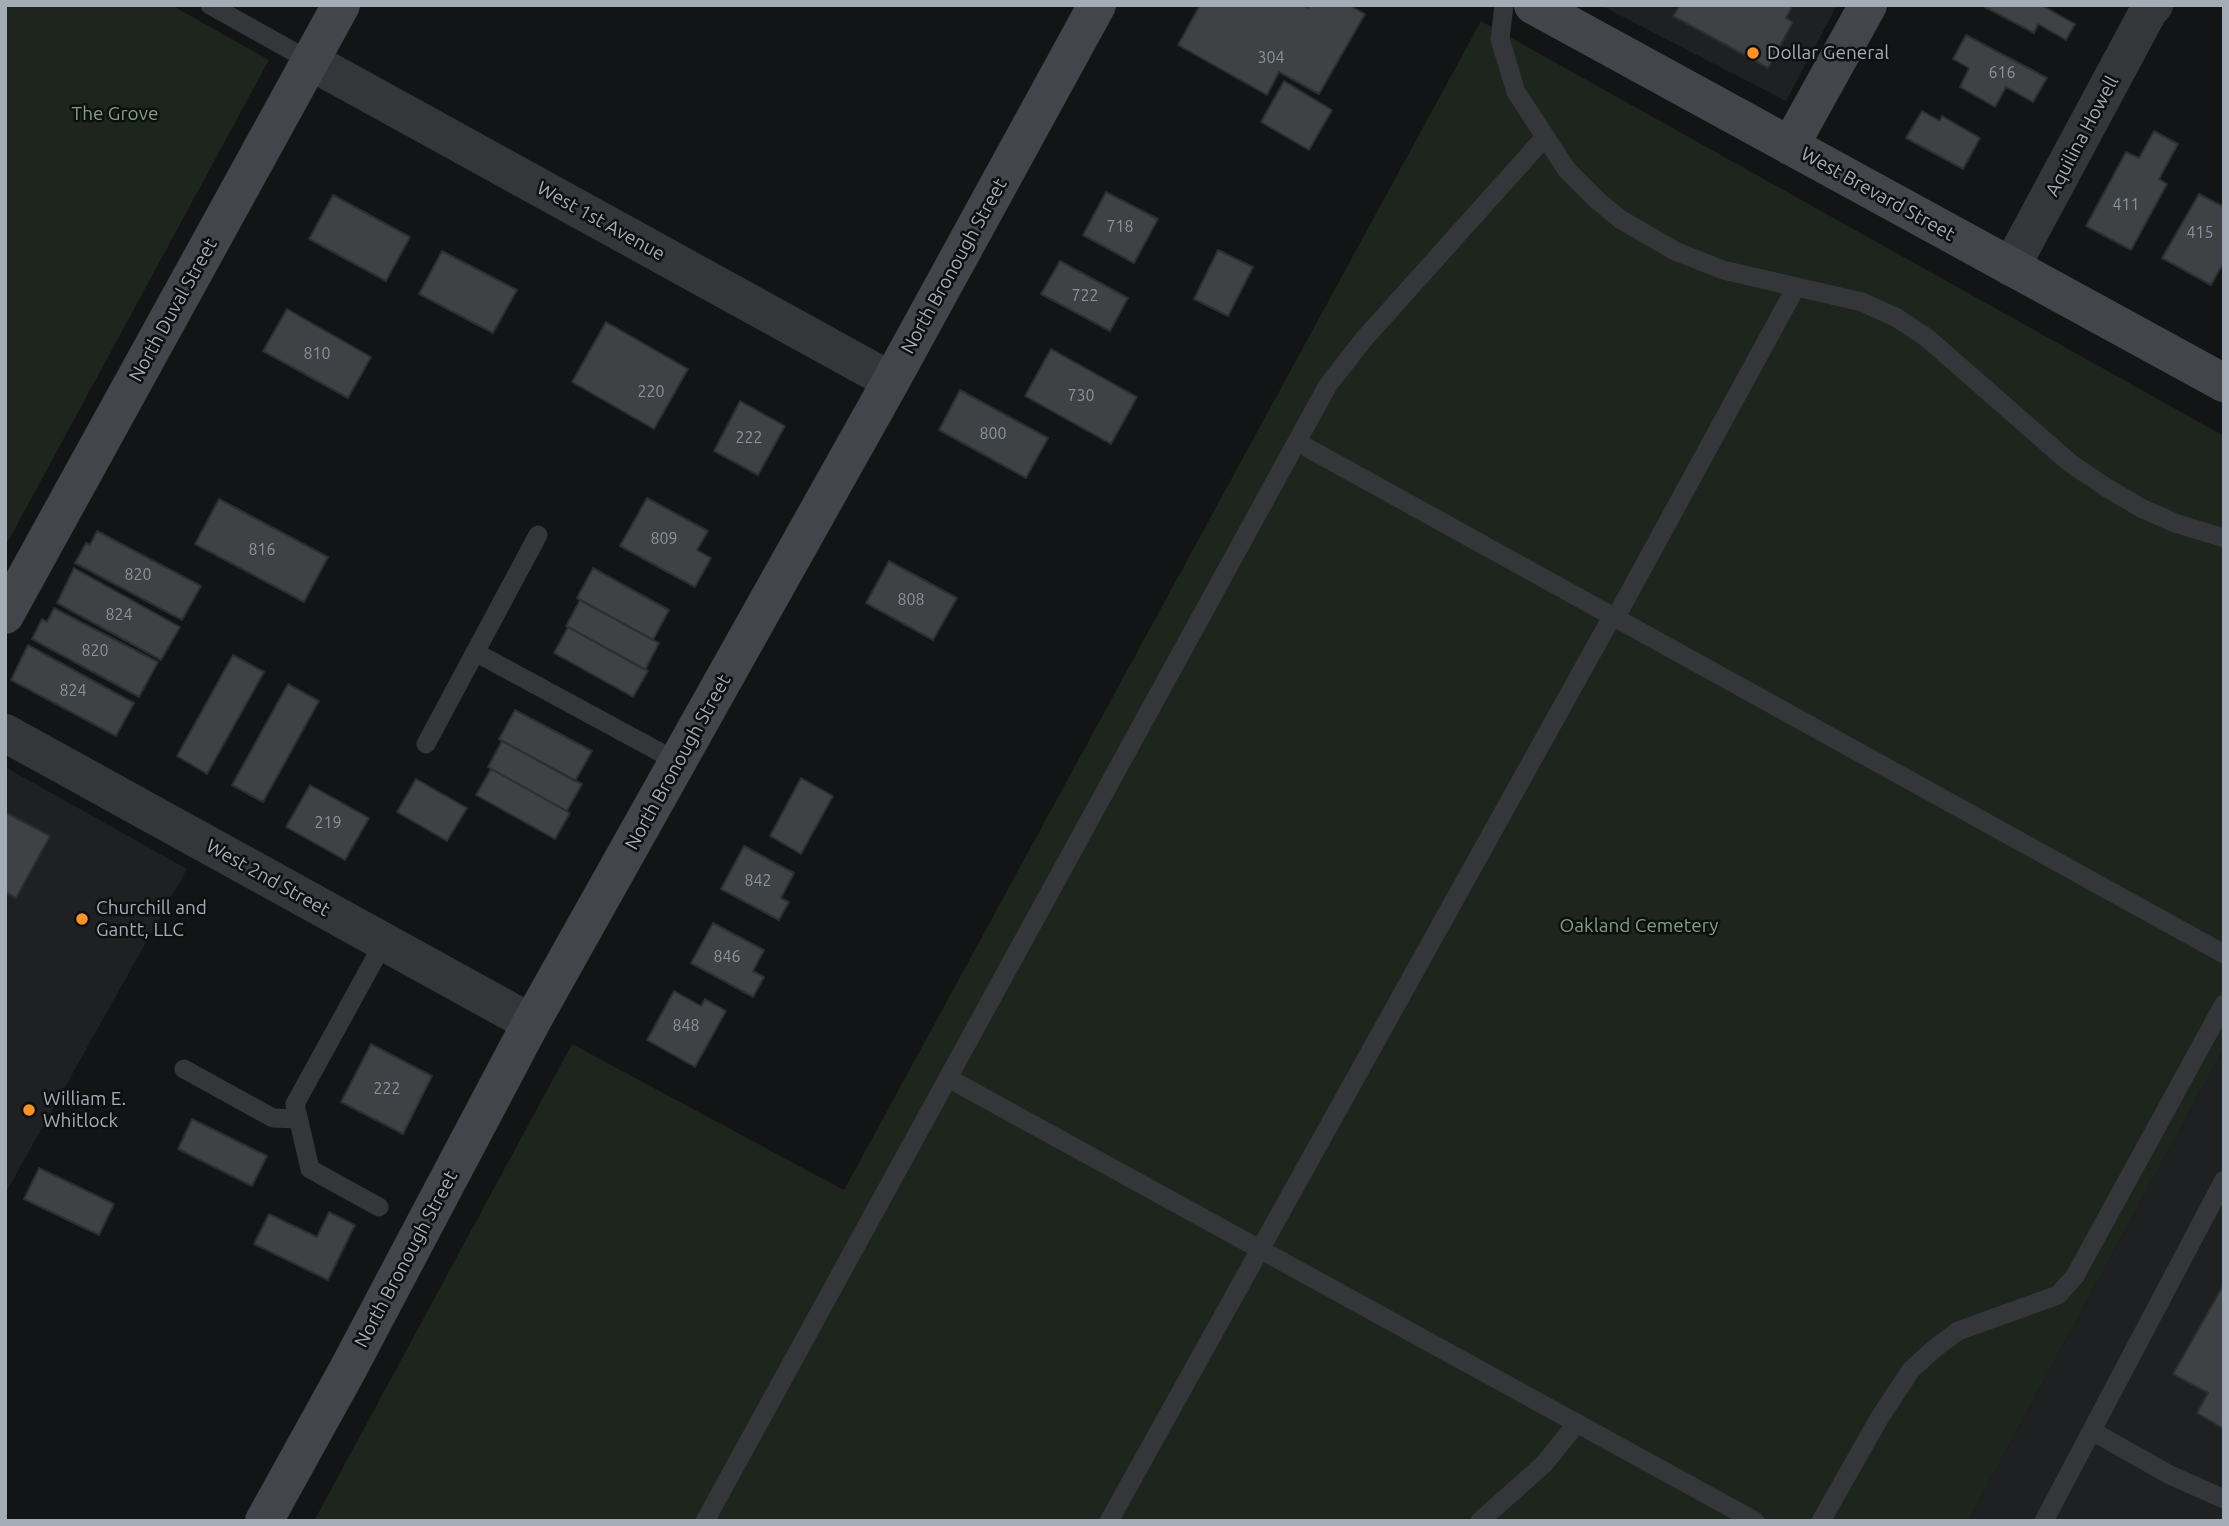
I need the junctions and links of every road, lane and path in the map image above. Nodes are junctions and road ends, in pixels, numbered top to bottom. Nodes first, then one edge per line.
1 (210, 5) edge
2 (341, 5) edge
3 (1097, 5) edge
4 (1504, 5) edge
5 (1533, 5) edge
6 (1868, 5) edge
7 (2154, 5) edge
8 (310, 61) junction
9 (1545, 137) junction
10 (1790, 146) junction
11 (2011, 267) junction
12 (1796, 287) junction
13 (891, 381) junction
14 (2224, 383) edge
15 (1297, 442) junction
16 (538, 535) dead end
17 (2224, 538) edge
18 (5, 615) edge
19 (1614, 616) junction
20 (475, 652) junction
21 (5, 733) edge
22 (426, 744) dead end
23 (678, 762) junction
24 (384, 942) junction
25 (2224, 954) edge
26 (2224, 1004) edge
27 (531, 1023) junction
28 (184, 1069) dead end
29 (948, 1078) junction
30 (298, 1119) junction
31 (2224, 1180) edge
32 (379, 1206) dead end
33 (1260, 1250) junction
34 (1577, 1423) junction
35 (2092, 1431) junction
36 (2224, 1500) edge
37 (264, 1521) edge
38 (705, 1521) edge
39 (1109, 1521) edge
40 (1480, 1521) edge
41 (1755, 1521) edge
42 (1821, 1521) edge
43 (2044, 1521) edge

1 - 8 lane
2 - 8 main road, North Duval Street
3 - 13 main road, North Bronough Street
4 - 9 lane
5 - 10 main road, West Brevard Street
6 - 10 main road
7 - 11 street, Aquilina Howell
8 - 13 street, West 1st Avenue
8 - 18 main road, North Duval Street
9 - 12 lane
9 - 15 lane
10 - 11 main road, West Brevard Street
11 - 14 main road, West Brevard Street
12 - 17 lane
12 - 19 lane
13 - 23 main road, North Bronough Street
15 - 19 lane
15 - 29 lane
16 - 20 lane
19 - 25 lane
19 - 33 lane
20 - 22 lane
20 - 23 lane
21 - 24 street, West 2nd Street
23 - 27 main road, North Bronough Street
24 - 27 street, West 2nd Street
24 - 30 lane
26 - 42 lane
27 - 37 main road, North Bronough Street
28 - 30 lane
29 - 33 lane
29 - 38 lane
30 - 32 lane
31 - 35 lane
33 - 34 lane
33 - 39 lane
34 - 40 lane
34 - 41 lane
35 - 36 lane
35 - 43 lane

